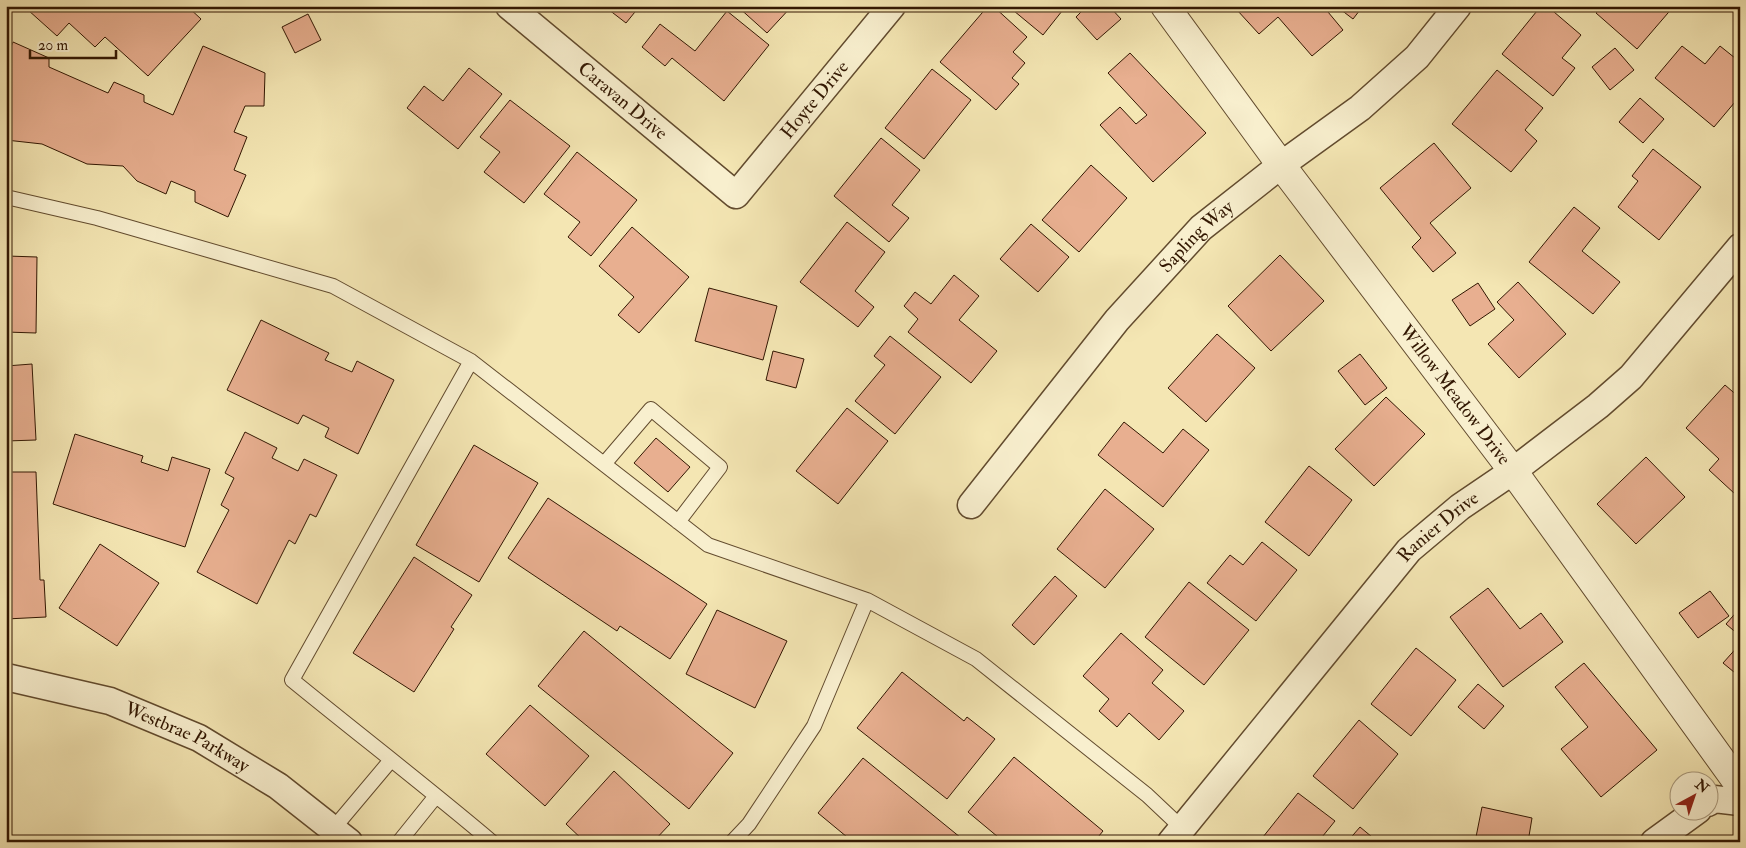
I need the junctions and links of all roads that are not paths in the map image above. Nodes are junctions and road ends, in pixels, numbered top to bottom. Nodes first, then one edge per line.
1 (509, 6) edge
2 (892, 6) edge
3 (1165, 6) edge
4 (1458, 6) edge
5 (1281, 165) junction
6 (736, 194) joint
7 (6, 197) edge
8 (1740, 247) edge
9 (471, 361) junction
10 (604, 464) junction
11 (1513, 471) junction
12 (971, 505) dead end
13 (678, 522) junction
14 (867, 600) junction
15 (6, 677) edge
16 (390, 760) junction
17 (1740, 786) edge
18 (436, 796) junction
19 (1718, 799) edge
20 (1740, 802) edge
21 (1684, 820) edge
22 (1177, 835) edge
23 (341, 836) edge
24 (399, 842) edge
25 (492, 842) edge
26 (732, 842) edge
27 (1654, 842) edge

1 - 6 street, Caravan Drive
2 - 6 street, Hoyte Drive
3 - 5 street, Willow Meadow Drive
4 - 5 street, Sapling Way
5 - 11 street, Willow Meadow Drive
5 - 12 street, Sapling Way
7 - 9 lane
8 - 11 street, Ranier Drive
9 - 10 lane
9 - 16 lane
10 - 13 lane
10 - 13 lane
11 - 17 street, Willow Meadow Drive
11 - 22 street, Ranier Drive
13 - 14 lane
14 - 22 lane
14 - 26 lane
15 - 23 street, Westbrae Parkway
16 - 18 lane
16 - 23 lane
18 - 24 lane
18 - 25 lane
19 - 20 street
21 - 27 street

